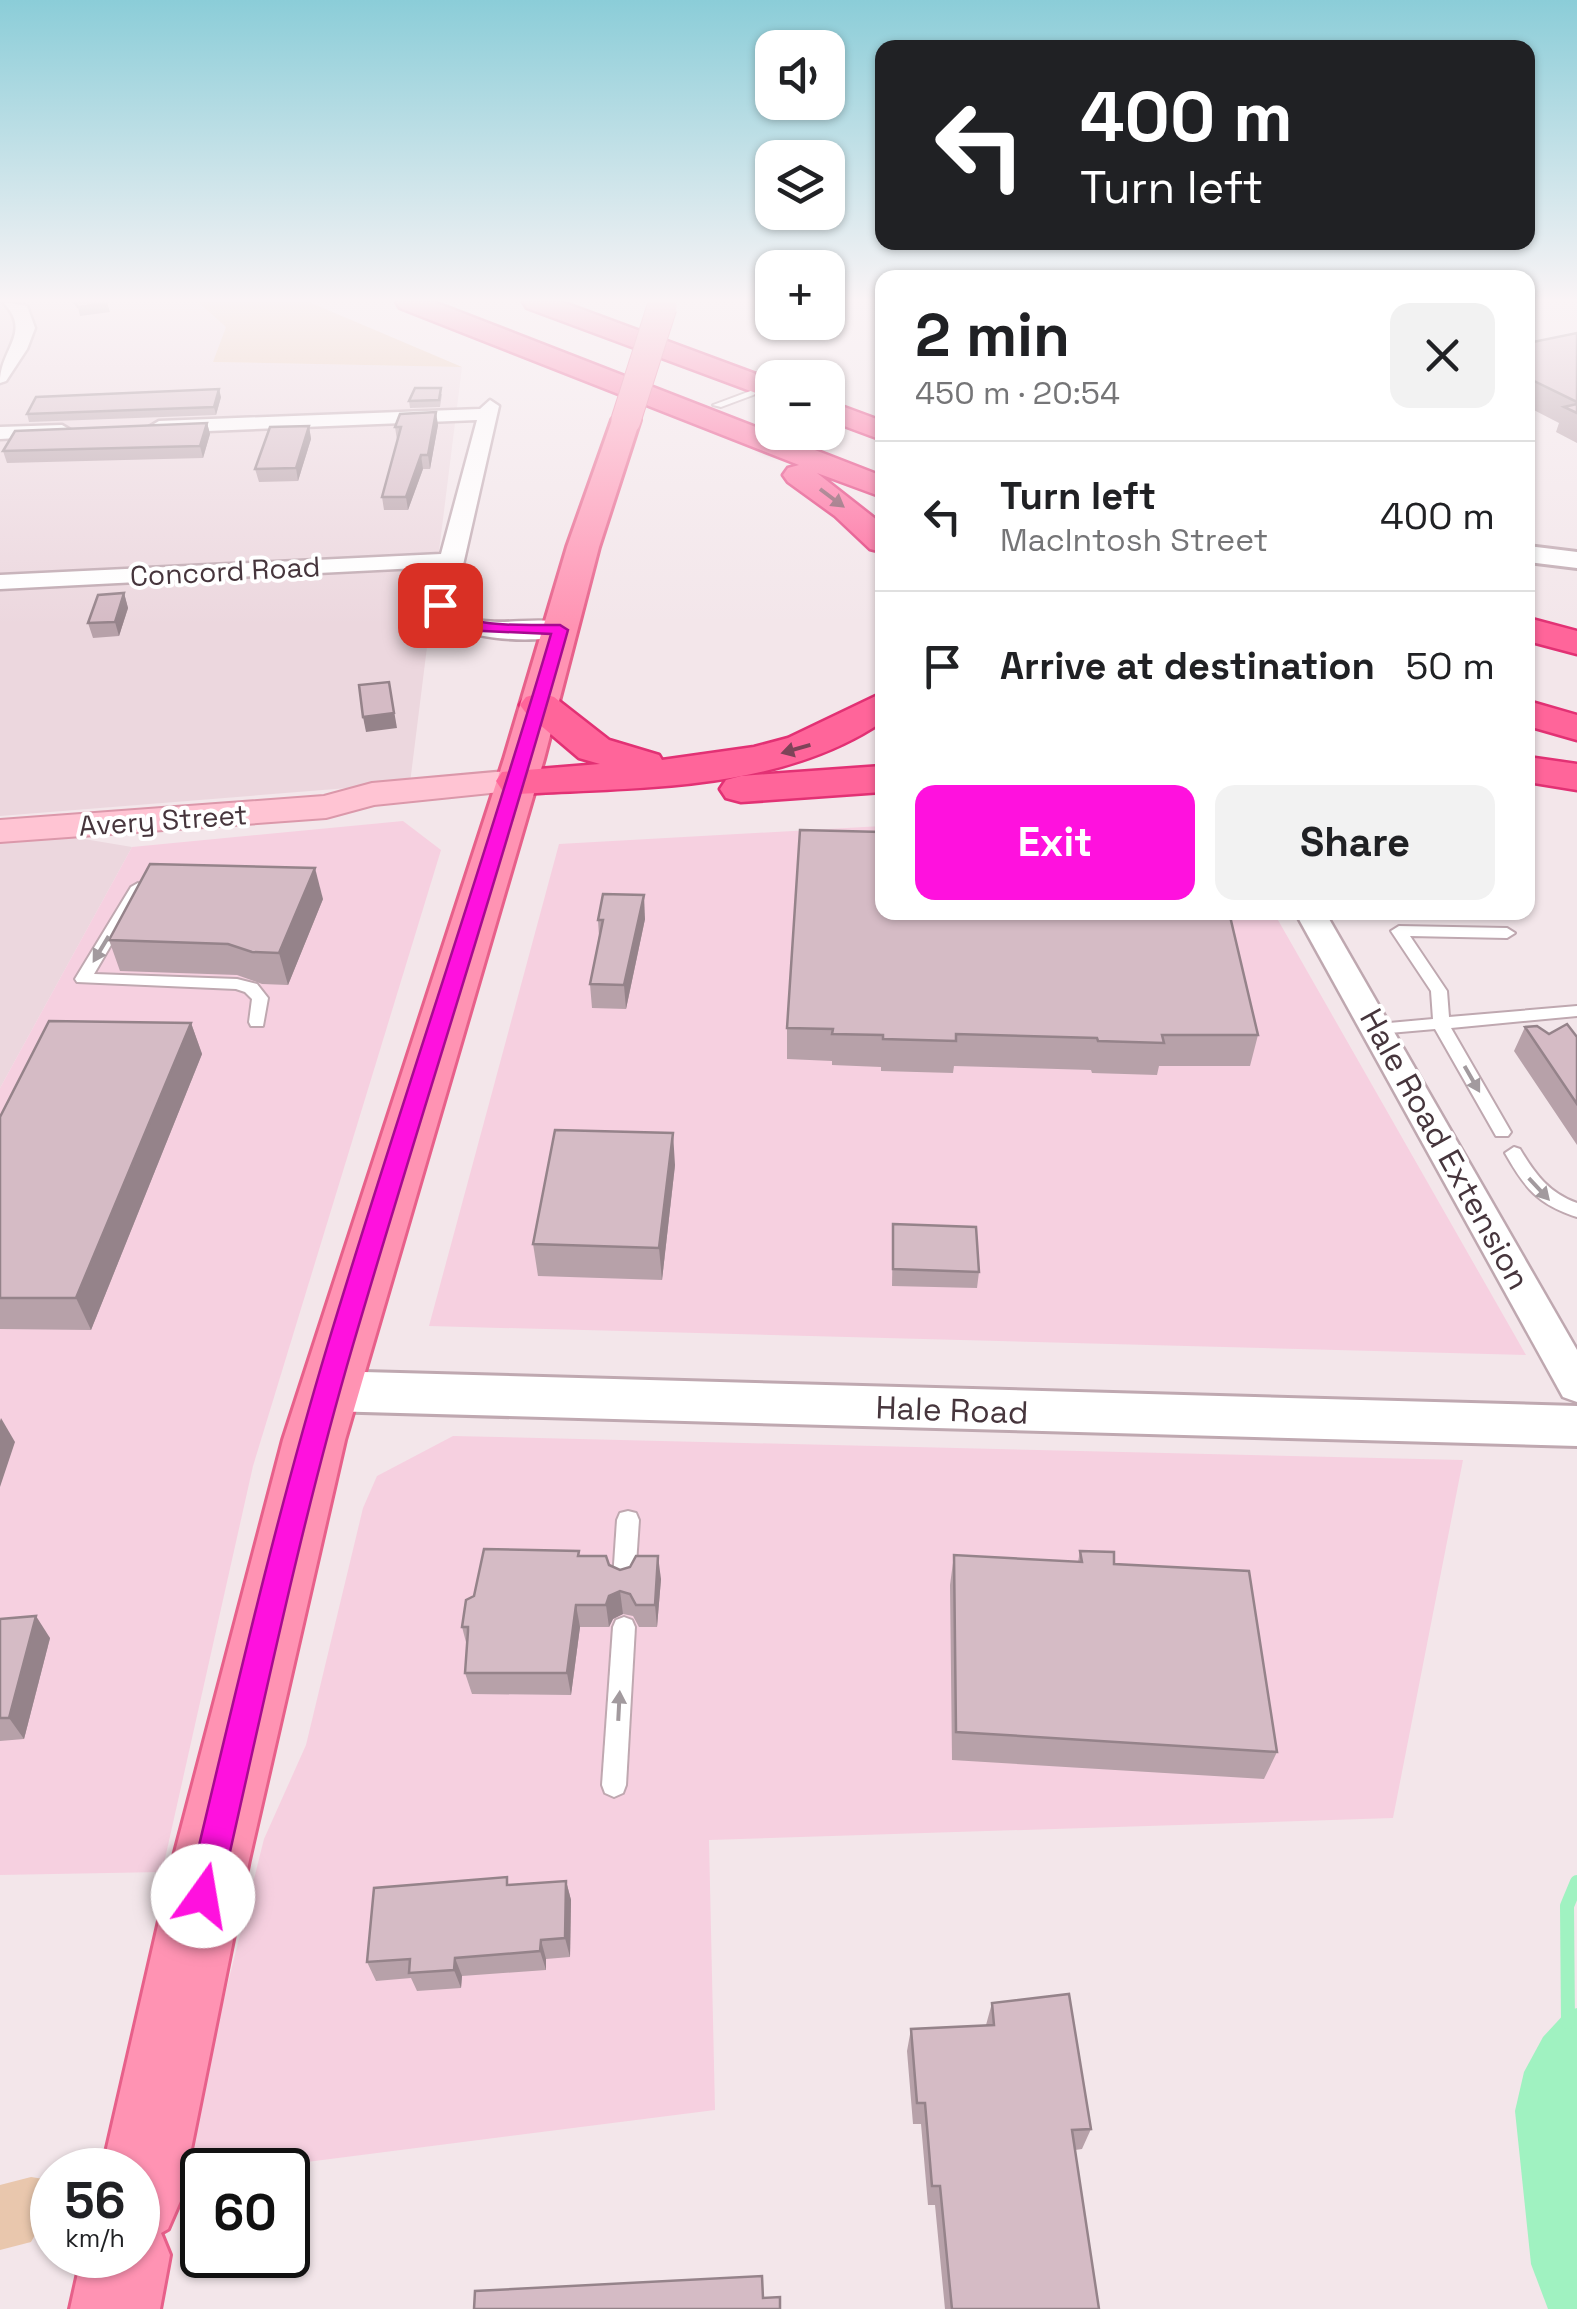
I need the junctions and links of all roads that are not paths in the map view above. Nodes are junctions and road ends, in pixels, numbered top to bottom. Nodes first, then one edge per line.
1 (629, 410) edge
2 (706, 410) edge
3 (707, 410) edge
4 (710, 410) edge
5 (845, 416) edge
6 (755, 422) edge
7 (875, 427) edge
8 (137, 428) edge
9 (78, 430) edge
10 (0, 433) edge
11 (836, 450) edge
12 (875, 465) edge
13 (875, 484) edge
14 (875, 536) edge
15 (1535, 555) edge
16 (450, 560) junction
17 (1577, 560) edge
18 (0, 582) edge
19 (560, 630) junction
20 (1535, 631) edge
21 (1577, 644) edge
22 (1535, 650) edge
23 (1577, 662) edge
24 (1535, 693) edge
25 (540, 705) junction
26 (1577, 706) edge
27 (875, 710) edge
28 (1535, 715) edge
29 (1577, 728) edge
30 (672, 769) junction
31 (1535, 771) edge
32 (1577, 778) edge
33 (875, 779) edge
34 (513, 794) junction
35 (0, 831) edge
36 (148, 876) edge
37 (1315, 920) edge
38 (1507, 933) dead end
39 (1577, 1011) edge
40 (1517, 1017) junction
41 (257, 1022) dead end
42 (1442, 1025) junction
43 (1378, 1029) junction
44 (1528, 1033) edge
45 (1502, 1132) dead end
46 (1514, 1153) dead end
47 (1577, 1210) edge
48 (1577, 1386) edge
49 (328, 1391) junction
50 (1577, 1426) edge
51 (628, 1520) dead end
52 (624, 1578) edge
53 (624, 1627) dead end
54 (614, 1784) dead end
55 (149, 2148) edge
56 (121, 2278) edge
57 (115, 2309) edge

1 - 19 main road, bridge
2 -> 14 highway
3 - 13 highway
4 - 6 highway
5 - 7 highway
8 - 16 street
9 - 10 street
11 - 12 highway
15 - 17 street
16 - 18 street, Concord Road
16 - 19 street
19 - 25 main road
20 - 21 highway
22 - 23 highway
24 - 26 highway
25 - 30 highway
25 - 34 main road
27 -> 30 highway
28 - 29 highway
30 - 34 highway
31 - 32 highway
33 - 34 highway
34 - 35 main road, Avery Street
34 - 49 main road
36 -> 41 lane
37 - 43 street, Hale Road Extension
38 - 42 lane
39 - 40 lane
40 - 42 lane
40 - 44 lane
42 - 43 lane
42 -> 45 lane
43 - 48 street, Hale Road Extension
46 -> 47 lane
49 - 50 street, Hale Road
49 - 55 main road
51 - 52 lane
54 -> 53 lane
56 - 57 main road

